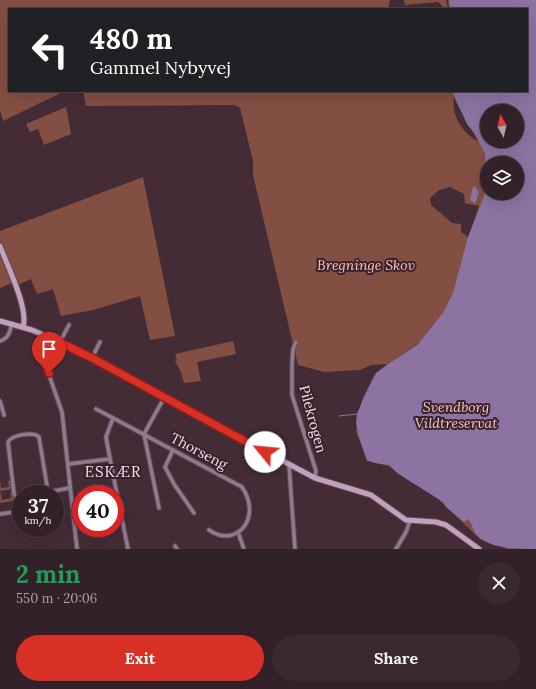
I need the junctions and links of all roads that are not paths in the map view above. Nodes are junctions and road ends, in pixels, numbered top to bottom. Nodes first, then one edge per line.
1 (0, 246) edge
2 (0, 321) edge
3 (12, 324) junction
4 (69, 325) dead end
5 (23, 327) junction
6 (47, 336) junction
7 (0, 341) edge
8 (60, 342) junction
9 (100, 342) dead end
10 (296, 342) dead end
11 (92, 358) junction
12 (164, 398) junction
13 (0, 401) edge
14 (96, 408) dead end
15 (4, 414) dead end
16 (114, 418) junction
17 (144, 434) junction
18 (174, 450) junction
19 (110, 459) junction
20 (68, 464) junction
21 (289, 465) junction
22 (315, 478) junction
23 (13, 485) edge
24 (46, 485) edge
25 (70, 488) junction
26 (64, 489) edge
27 (159, 508) dead end
28 (12, 512) edge
29 (194, 513) dead end
30 (0, 514) edge
31 (410, 521) junction
32 (209, 530) dead end
33 (239, 535) junction
34 (77, 549) edge
35 (128, 549) edge
36 (244, 549) edge
37 (295, 549) edge
38 (396, 549) edge
39 (479, 549) edge

1 - 5 street
2 - 3 street
3 - 5 street
3 - 7 street
4 - 8 street
5 - 6 street
6 - 8 street
6 - 20 street
8 - 11 street
9 - 11 street
10 - 22 street, Pilekrogen
11 - 12 street
12 - 17 street
12 - 21 street
13 - 15 street
14 - 16 street, Thorseng
16 - 17 street, Thorseng
16 - 19 street
17 - 18 street, Thorseng
17 - 27 street
18 - 29 street
18 - 33 street, Thorseng
19 - 20 street
19 - 35 street
20 - 25 street
21 - 22 street
21 - 37 street
22 - 31 street
23 - 24 street
25 - 26 street
25 - 34 street
28 - 30 street
31 - 38 street
31 - 39 street
32 - 33 street
33 - 36 street

